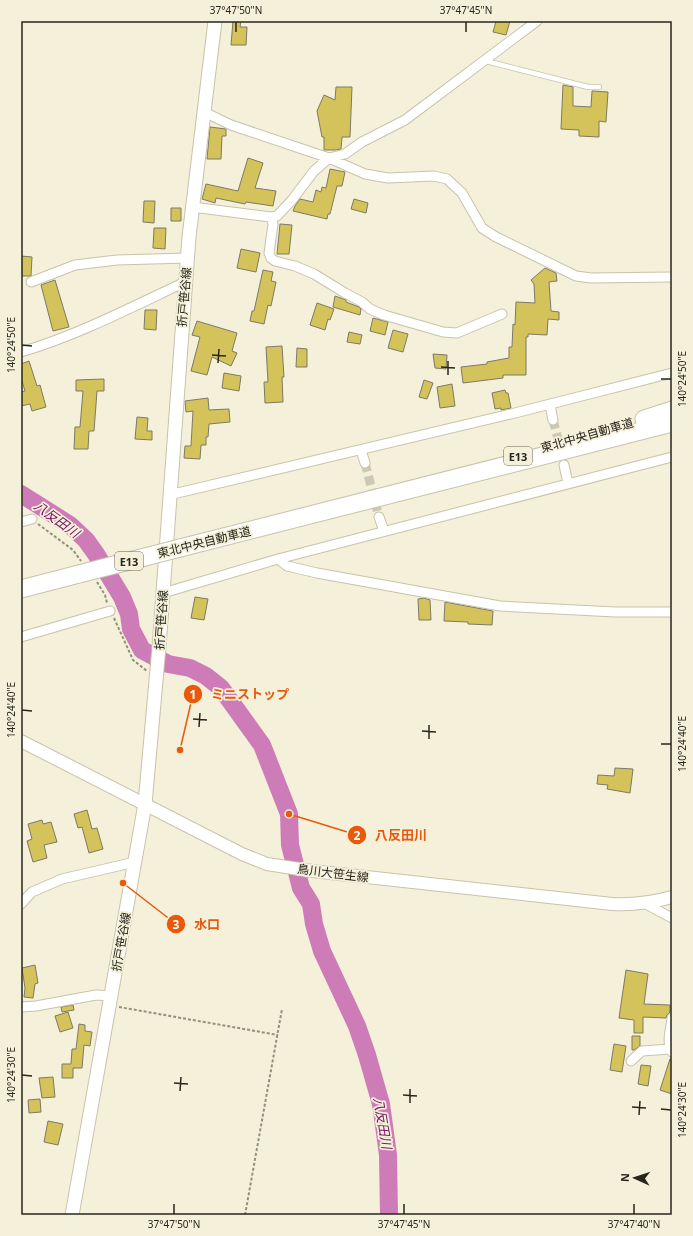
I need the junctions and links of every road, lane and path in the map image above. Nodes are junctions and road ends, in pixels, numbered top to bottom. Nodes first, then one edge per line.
1 (215, 21) edge
2 (537, 21) edge
3 (484, 60) junction
4 (600, 87) dead end
5 (204, 112) junction
6 (329, 158) junction
7 (192, 207) junction
8 (271, 216) junction
9 (187, 258) junction
10 (672, 277) edge
11 (31, 282) dead end
12 (185, 282) junction
13 (502, 314) dead end
14 (21, 352) edge
15 (672, 373) edge
16 (550, 405) junction
17 (672, 410) edge
18 (553, 420) tunnel mouth
19 (672, 423) edge
20 (361, 450) junction
21 (672, 457) edge
22 (365, 463) tunnel mouth
23 (564, 465) tunnel mouth
24 (568, 483) junction
25 (169, 495) junction
26 (364, 501) junction
27 (379, 517) tunnel mouth
28 (32, 519) joint
29 (21, 522) edge
30 (384, 531) junction
31 (278, 559) junction
32 (80, 568) junction
33 (96, 580) dead end
34 (21, 589) edge
35 (163, 593) junction
36 (110, 611) junction
37 (672, 612) edge
38 (21, 637) edge
39 (156, 674) junction
40 (21, 741) edge
41 (145, 804) junction
42 (135, 862) junction
43 (672, 897) edge
44 (644, 903) junction
45 (21, 904) edge
46 (672, 918) edge
47 (111, 1001) junction
48 (21, 1007) edge
49 (282, 1009) dead end
50 (672, 1018) edge
51 (278, 1035) junction
52 (671, 1051) edge
53 (631, 1061) dead end
54 (72, 1215) edge
55 (245, 1215) edge

1 - 5 main road, 折戸笹谷線
2 - 3 street
3 - 4 lane
3 - 6 street
5 - 6 street
5 - 7 main road, 折戸笹谷線
6 - 8 street
6 - 10 street
7 - 8 street
7 - 9 main road, 折戸笹谷線
8 - 13 street
9 - 11 street
9 - 12 main road, 折戸笹谷線
12 - 14 street
12 - 25 main road, 折戸笹谷線
15 - 16 street
16 - 18 street
16 - 20 street
17 - 26 highway, 東北中央自動車道 / E13
19 - 26 highway, 東北中央自動車道 / E13
20 - 22 street
20 - 25 street
21 - 24 street
23 - 24 street
24 - 30 street
25 - 35 main road, 折戸笹谷線
26 - 32 highway, 東北中央自動車道 / E13, bridge
27 - 30 street
28 - 29 street
28 - 32 path
30 - 31 street
31 - 35 street
31 - 37 street
32 - 34 highway, 東北中央自動車道 / E13
33 - 36 path
35 - 39 main road, 折戸笹谷線
36 - 38 street
36 - 39 path
39 - 41 main road, 折戸笹谷線
40 - 41 street, 鳥川大笹生線
41 - 42 main road, 折戸笹谷線
41 - 44 street, 鳥川大笹生線
42 - 45 street
42 - 47 main road, 折戸笹谷線
43 - 44 street, 鳥川大笹生線
44 - 46 street
47 - 48 street
47 - 51 path
47 - 54 main road, 折戸笹谷線
49 - 51 path
50 - 52 street
51 - 55 path
52 - 53 street

